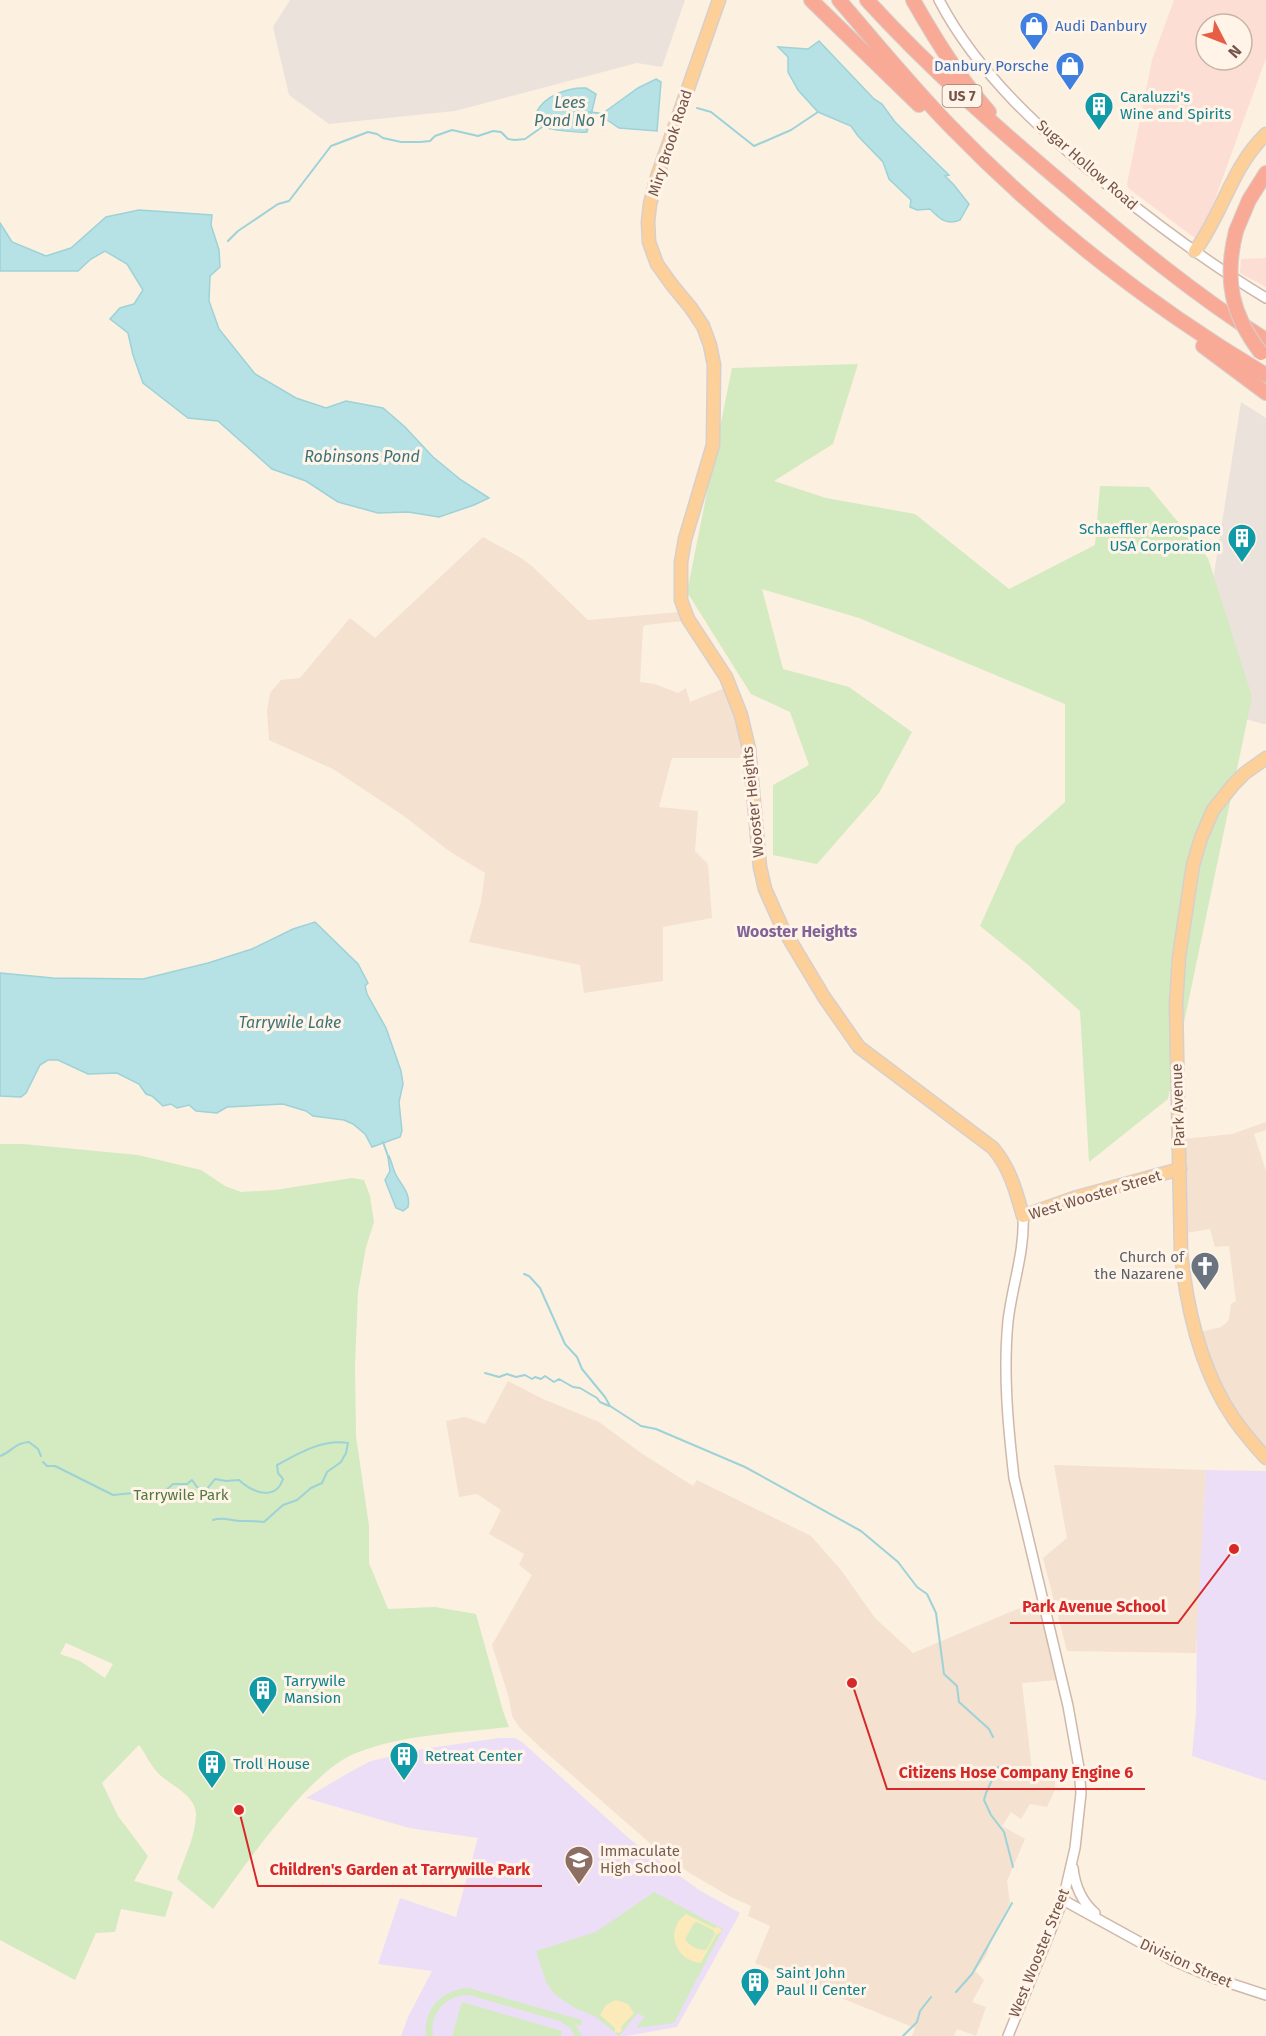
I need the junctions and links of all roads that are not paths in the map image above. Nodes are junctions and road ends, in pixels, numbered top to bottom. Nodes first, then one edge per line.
1 (718, 0) edge
2 (811, 0) edge
3 (839, 0) edge
4 (867, 0) edge
5 (913, 0) edge
6 (939, 0) edge
7 (1266, 134) edge
8 (1266, 174) edge
9 (1064, 184) junction
10 (1016, 190) junction
11 (1085, 250) junction
12 (1195, 251) junction
13 (672, 285) joint
14 (1266, 298) edge
15 (1264, 350) edge
16 (1266, 375) edge
17 (1266, 393) edge
18 (1266, 758) edge
19 (1180, 1169) junction
20 (1023, 1216) junction
21 (1266, 1458) edge
22 (1072, 1862) junction
23 (1063, 1900) junction
24 (1107, 1925) junction
25 (1266, 1995) edge
26 (1008, 2036) edge

1 - 13 main road, Miry Brook Road
2 - 10 highway
3 - 10 highway, US 7
4 - 9 highway, US 7
5 - 9 highway
6 - 12 street, Sugar Hollow Road
7 - 12 main road
8 - 15 highway, bridge
9 - 15 highway, US 7
10 - 11 highway, US 7
11 - 16 highway, US 7
11 - 17 highway
12 - 14 street, Sugar Hollow Road
13 - 20 main road, Wooster Heights
18 - 19 main road, Park Avenue
19 - 20 main road, West Wooster Street
19 - 21 main road, Park Avenue
20 - 22 street, West Wooster Street
22 - 23 street, West Wooster Street
22 - 24 street, Division Street
23 - 24 street, Division Street
23 - 26 street, West Wooster Street
24 - 25 street, Division Street

